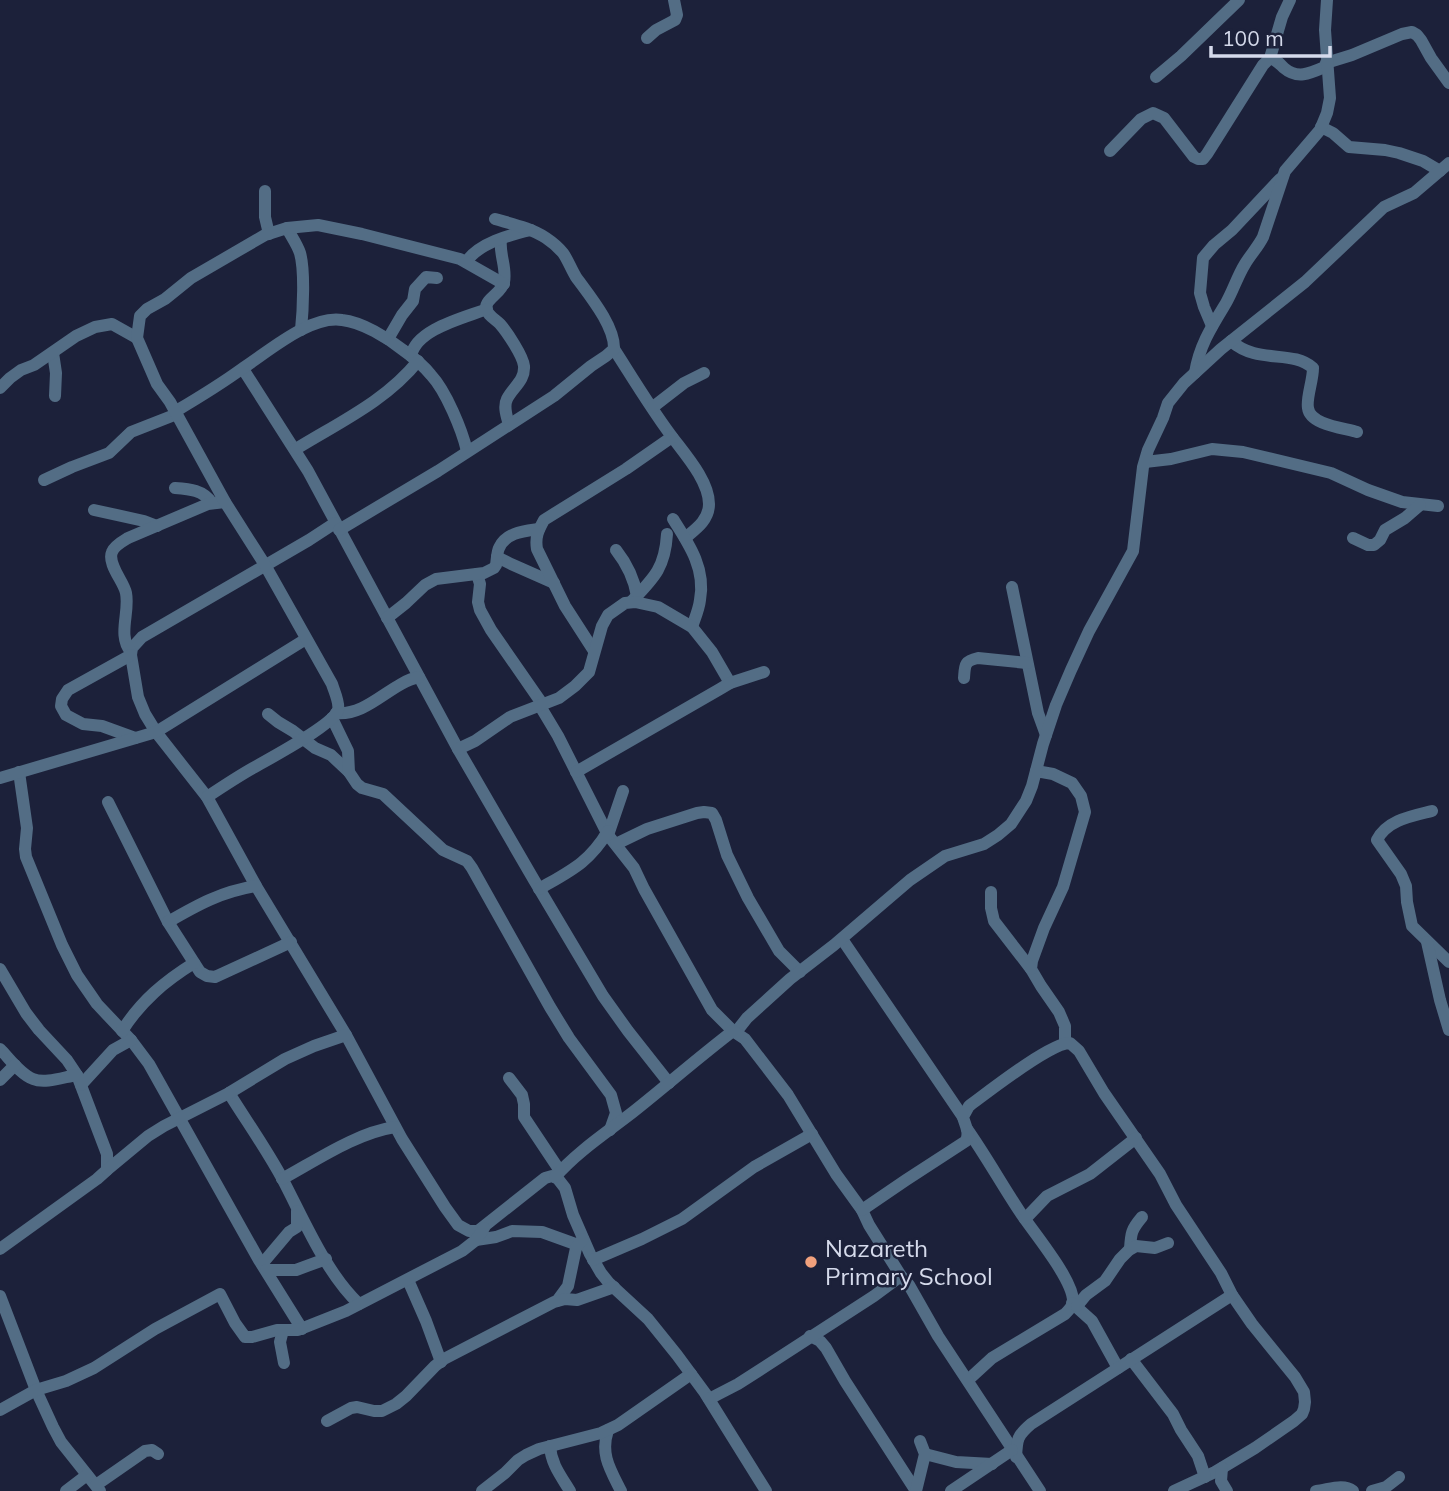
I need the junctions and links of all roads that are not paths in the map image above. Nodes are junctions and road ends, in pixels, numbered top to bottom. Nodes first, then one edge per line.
1 (674, 0) edge
2 (1238, 0) edge
3 (1290, 0) edge
4 (1327, 0) edge
5 (647, 38) dead end
6 (1270, 58) junction
7 (1327, 65) junction
8 (1156, 77) dead end
9 (1449, 83) edge
10 (1321, 127) junction
11 (1110, 150) dead end
12 (1445, 167) edge
13 (1283, 176) junction
14 (265, 191) dead end
15 (495, 219) dead end
16 (287, 228) junction
17 (531, 230) junction
18 (269, 234) junction
19 (501, 240) junction
20 (466, 262) junction
21 (437, 278) dead end
22 (504, 284) junction
23 (486, 309) junction
24 (1212, 326) junction
25 (301, 330) junction
26 (136, 338) junction
27 (388, 339) junction
28 (1231, 341) junction
29 (614, 349) junction
30 (53, 353) junction
31 (414, 359) junction
32 (243, 369) junction
33 (704, 373) dead end
34 (1195, 373) junction
35 (0, 388) edge
36 (55, 396) dead end
37 (653, 407) junction
38 (176, 413) junction
39 (509, 425) junction
40 (1357, 432) dead end
41 (672, 437) junction
42 (296, 449) junction
43 (467, 451) junction
44 (1144, 462) junction
45 (44, 480) dead end
46 (175, 488) dead end
47 (218, 503) junction
48 (1420, 505) junction
49 (1438, 506) dead end
50 (94, 510) dead end
51 (673, 519) dead end
52 (157, 526) junction
53 (337, 526) junction
54 (539, 529) junction
55 (667, 534) dead end
56 (685, 538) junction
57 (1353, 538) dead end
58 (616, 550) dead end
59 (498, 556) junction
60 (265, 565) junction
61 (477, 574) junction
62 (554, 583) junction
63 (1012, 587) dead end
64 (634, 599) junction
65 (387, 618) junction
66 (692, 626) junction
67 (306, 639) junction
68 (594, 652) junction
69 (131, 654) junction
70 (1027, 663) junction
71 (764, 672) dead end
72 (419, 677) junction
73 (964, 678) dead end
74 (730, 683) junction
75 (542, 706) junction
76 (268, 714) dead end
77 (334, 716) junction
78 (156, 732) junction
79 (1046, 736) junction
80 (135, 738) junction
81 (303, 739) junction
82 (458, 749) junction
83 (1036, 771) junction
84 (19, 772) junction
85 (349, 772) junction
86 (576, 772) junction
87 (0, 778) edge
88 (623, 791) dead end
89 (207, 797) junction
90 (108, 802) dead end
91 (1432, 811) dead end
92 (611, 837) junction
93 (256, 886) junction
94 (540, 889) junction
95 (991, 892) dead end
96 (168, 922) junction
97 (842, 939) junction
98 (290, 942) junction
99 (1427, 942) junction
100 (1449, 962) edge
101 (194, 964) junction
102 (0, 969) edge
103 (1031, 969) junction
104 (800, 972) junction
105 (1449, 1030) edge
106 (735, 1031) junction
107 (126, 1035) junction
108 (346, 1035) junction
109 (1065, 1043) junction
110 (0, 1049) edge
111 (15, 1065) junction
112 (509, 1078) dead end
113 (0, 1080) edge
114 (79, 1080) junction
115 (669, 1083) junction
116 (229, 1093) junction
117 (180, 1119) junction
118 (965, 1123) junction
119 (395, 1127) junction
120 (610, 1130) junction
121 (812, 1134) junction
122 (1136, 1138) junction
123 (107, 1170) junction
124 (558, 1174) junction
125 (282, 1179) junction
126 (296, 1207) junction
127 (862, 1210) junction
128 (1142, 1217) dead end
129 (1025, 1219) junction
130 (485, 1227) junction
131 (476, 1240) junction
132 (581, 1242) junction
133 (1168, 1243) dead end
134 (0, 1248) edge
135 (1130, 1249) junction
136 (326, 1259) junction
137 (593, 1260) junction
138 (264, 1267) junction
139 (408, 1280) junction
140 (905, 1280) junction
141 (614, 1287) junction
142 (1232, 1294) junction
143 (0, 1296) edge
144 (557, 1301) junction
145 (359, 1304) junction
146 (1074, 1305) junction
147 (822, 1328) junction
148 (302, 1329) junction
149 (283, 1330) junction
150 (810, 1336) junction
151 (823, 1345) junction
152 (1131, 1359) junction
153 (441, 1362) junction
154 (284, 1363) dead end
155 (1118, 1367) junction
156 (691, 1374) junction
157 (968, 1380) junction
158 (36, 1390) junction
159 (709, 1399) junction
160 (0, 1410) edge
161 (327, 1421) dead end
162 (608, 1430) junction
163 (920, 1441) dead end
164 (550, 1446) junction
165 (1014, 1453) junction
166 (158, 1454) dead end
167 (925, 1454) junction
168 (992, 1464) junction
169 (1222, 1468) junction
170 (1207, 1477) junction
171 (1399, 1478) dead end
172 (94, 1484) edge
173 (1225, 1488) edge
174 (66, 1491) edge
175 (482, 1491) edge
176 (570, 1491) edge
177 (621, 1491) edge
178 (766, 1491) edge
179 (916, 1491) edge
180 (951, 1491) edge
181 (1040, 1491) edge
182 (1174, 1491) edge
183 (1316, 1491) edge
184 (1353, 1491) edge
185 (1372, 1491) edge

1 - 5 street
2 - 8 street
3 - 6 street
4 - 7 street
6 - 7 street
6 - 11 street
7 - 9 street
7 - 10 street
10 - 12 street
10 - 13 street
12 - 28 street
13 - 24 street
13 - 24 street
14 - 18 street
15 - 17 street
16 - 18 street
16 - 20 street
16 - 25 street
17 - 19 street
17 - 29 street
18 - 26 street
19 - 20 street
19 - 22 street
20 - 22 street
21 - 27 street
22 - 23 street
23 - 31 street
23 - 39 street
24 - 34 street
25 - 27 street
25 - 32 street
26 - 30 street
26 - 38 street
27 - 31 street
28 - 34 street
28 - 40 street
29 - 37 street
29 - 39 street
30 - 35 street
30 - 36 street
31 - 42 street
31 - 43 street
32 - 38 street
32 - 42 street
33 - 37 street
34 - 44 street
37 - 41 street
38 - 45 street
38 - 47 street
39 - 43 street
41 - 54 street
41 - 56 street
42 - 53 street
43 - 53 street
44 - 48 street
44 - 79 street
46 - 47 street
47 - 52 street
47 - 60 street
48 - 49 street
48 - 57 street
50 - 52 street
51 - 56 street
52 - 69 street
53 - 60 street
53 - 65 street
54 - 59 street
54 - 62 street
55 - 64 street
56 - 66 street
58 - 64 street
59 - 61 street
59 - 62 street
60 - 67 street
60 - 69 street
61 - 65 street
61 - 75 street
62 - 68 street
63 - 70 street
64 - 66 street
64 - 68 street
65 - 72 street
66 - 74 street
67 - 77 street
67 - 78 street
68 - 75 street
69 - 78 street
69 - 80 street
70 - 73 street
70 - 79 street
71 - 74 street
72 - 77 street
72 - 82 street
74 - 86 street
75 - 82 street
75 - 86 street
76 - 81 street
77 - 81 street
77 - 85 street
78 - 80 street
78 - 89 street
79 - 83 street
80 - 84 street
81 - 85 street
81 - 89 street
82 - 94 street
83 - 97 street
83 - 103 street
84 - 87 street
84 - 107 street
85 - 120 street
86 - 92 street
88 - 92 street
89 - 93 street
90 - 96 street
91 - 99 street
92 - 94 street
92 - 104 street
92 - 106 street
93 - 96 street
93 - 98 street
94 - 115 street
95 - 103 street
96 - 101 street
97 - 104 street
97 - 118 street
98 - 101 street
98 - 108 street
99 - 100 street
99 - 105 street
101 - 107 street
102 - 114 street
103 - 109 street
104 - 106 street
106 - 115 street
106 - 121 street
107 - 114 street
107 - 117 street
108 - 116 street
108 - 119 street
109 - 118 street
109 - 122 street
110 - 111 street
111 - 113 street
111 - 114 street
112 - 124 street
114 - 123 street
115 - 120 street
116 - 117 street
116 - 125 street
117 - 123 street
117 - 138 street
118 - 127 street
118 - 129 street
119 - 125 street
119 - 130 street
120 - 124 street
121 - 127 street
121 - 137 street
122 - 129 street
122 - 142 street
123 - 134 street
124 - 130 street
124 - 132 street
125 - 126 street
126 - 136 street
126 - 138 street
127 - 140 street
128 - 135 street
129 - 146 street
130 - 131 street
131 - 132 street
131 - 139 street
132 - 137 street
132 - 144 street
133 - 135 street
135 - 146 street
136 - 138 street
136 - 145 street
137 - 141 street
138 - 148 street
139 - 145 street
139 - 153 street
140 - 147 street
140 - 157 street
141 - 144 street
141 - 156 street
142 - 152 street
142 - 169 street
143 - 158 street
144 - 153 street
145 - 148 street
146 - 155 street
146 - 157 street
147 - 150 street
147 - 151 street
148 - 149 street
149 - 154 street
149 - 158 street
150 - 151 street
150 - 159 street
151 - 179 street
152 - 155 street
152 - 170 street
153 - 161 street
155 - 165 street
156 - 159 street
156 - 162 street
157 - 165 street
158 - 160 street
158 - 172 street
159 - 178 street
162 - 164 street
162 - 177 street
163 - 167 street
164 - 175 street
164 - 176 street
165 - 168 street
165 - 181 street
166 - 172 street
167 - 168 street
167 - 179 street
168 - 180 street
169 - 170 street
169 - 173 street
170 - 173 street
170 - 182 street
171 - 185 street
172 - 174 street
183 - 184 street

